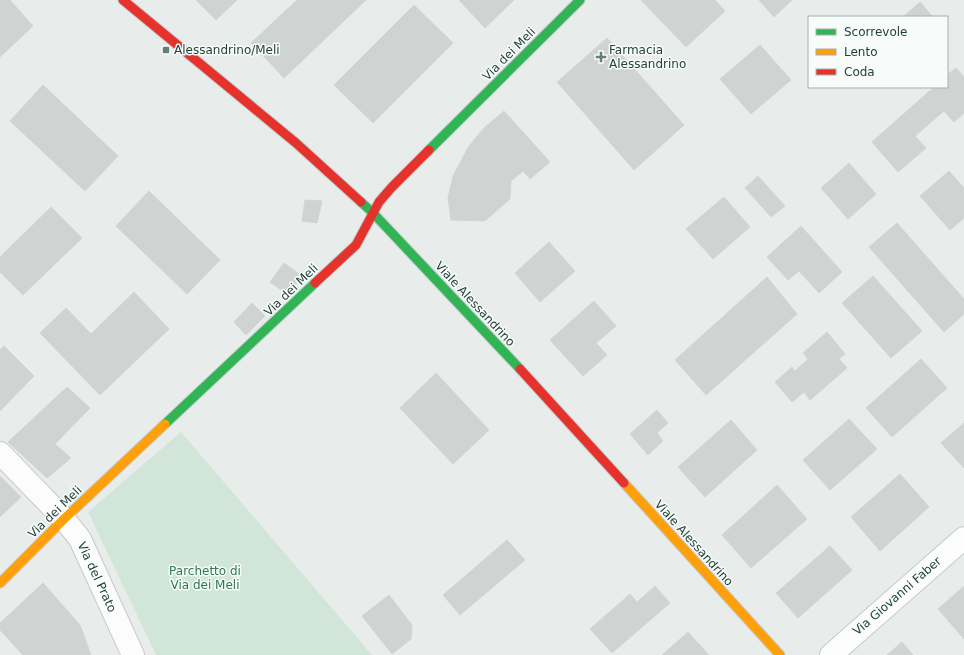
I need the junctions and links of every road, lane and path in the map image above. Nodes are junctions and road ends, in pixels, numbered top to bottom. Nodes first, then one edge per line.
1 (123, 0) edge
2 (580, 0) edge
3 (373, 213) junction
4 (0, 453) edge
5 (64, 519) junction
6 (964, 538) edge
7 (0, 583) edge
8 (133, 655) edge
9 (780, 655) edge
10 (830, 655) edge

1 - 3 street, Viale Alessandrino
2 - 3 street, Via dei Meli
3 - 5 street, Via dei Meli
3 - 9 street, Viale Alessandrino
4 - 5 street, Via del Prato
5 - 7 street, Via dei Meli
5 - 8 street, Via del Prato
6 - 10 street, Via Giovanni Faber

